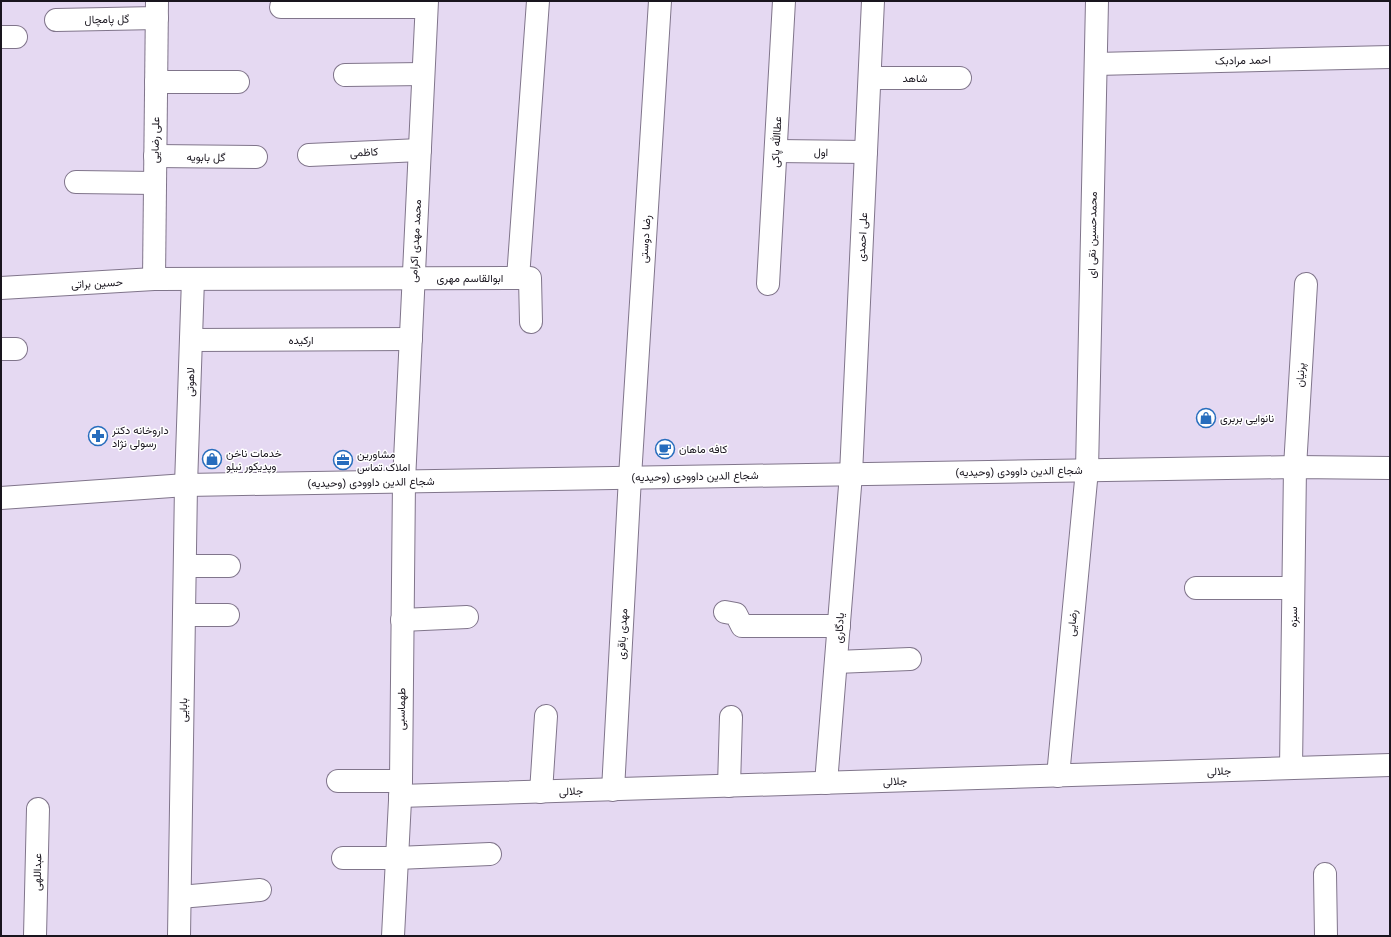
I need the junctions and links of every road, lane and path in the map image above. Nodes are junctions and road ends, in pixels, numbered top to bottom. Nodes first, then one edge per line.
1 (538, 1) edge
2 (660, 1) edge
3 (784, 1) edge
4 (874, 1) edge
5 (1097, 1) edge
6 (427, 4) edge
7 (281, 7) dead end
8 (157, 9) edge
9 (56, 20) dead end
10 (1390, 56) edge
11 (1096, 64) junction
12 (423, 74) junction
13 (345, 75) dead end
14 (870, 78) junction
15 (960, 78) dead end
16 (156, 82) junction
17 (238, 82) dead end
18 (420, 150) junction
19 (776, 151) junction
20 (866, 152) junction
21 (309, 155) dead end
22 (155, 156) junction
23 (256, 157) dead end
24 (76, 182) dead end
25 (155, 183) junction
26 (414, 278) junction
27 (518, 278) junction
28 (154, 279) junction
29 (193, 279) junction
30 (768, 284) dead end
31 (1306, 284) dead end
32 (1, 288) edge
33 (531, 322) dead end
34 (410, 339) junction
35 (191, 340) junction
36 (1295, 467) junction
37 (1390, 468) edge
38 (1087, 470) junction
39 (851, 474) junction
40 (630, 478) junction
41 (404, 481) junction
42 (186, 485) junction
43 (1, 498) edge
44 (185, 566) junction
45 (229, 566) dead end
46 (1196, 588) dead end
47 (1293, 588) junction
48 (724, 612) dead end
49 (184, 615) junction
50 (228, 615) dead end
51 (467, 617) dead end
52 (402, 620) junction
53 (839, 626) junction
54 (910, 659) dead end
55 (836, 662) junction
56 (546, 716) dead end
57 (731, 717) dead end
58 (1390, 765) edge
59 (1291, 768) junction
60 (1058, 776) junction
61 (338, 781) dead end
62 (826, 783) junction
63 (729, 786) junction
64 (401, 788) junction
65 (613, 790) junction
66 (541, 792) junction
67 (38, 809) dead end
68 (490, 854) dead end
69 (343, 858) dead end
70 (397, 858) junction
71 (1325, 874) dead end
72 (260, 890) dead end
73 (180, 897) junction
74 (35, 936) edge
75 (179, 936) edge
76 (393, 936) edge
77 (1326, 936) edge

1 - 27 street, ابوالقاسم مهری
2 - 40 street, رضا دوستی
3 - 19 street, عطاالله پاکی
4 - 14 street, علی احمدی
5 - 11 street, محمدحسین نقی ای
6 - 7 street
6 - 12 street, محمد مهدی اکرامی
8 - 9 street, گل پامچال
8 - 16 street, علی رضایی
10 - 11 street, احمد مرادبک
11 - 38 street, محمدحسین نقی ای
12 - 13 street
12 - 18 street, محمد مهدی اکرامی
14 - 15 street, شاهد
14 - 20 street, علی احمدی
16 - 17 street
16 - 22 street, علی رضایی
18 - 21 street, کاظمی
18 - 26 street, محمد مهدی اکرامی
19 - 20 street, اول
19 - 30 street, عطاالله پاکی
20 - 39 street, علی احمدی
22 - 23 street, گل بابویه
22 - 25 street, علی رضایی
24 - 25 street
25 - 28 street, علی رضایی
26 - 27 street, ابوالقاسم مهری
26 - 29 street, ابوالقاسم مهری
26 - 34 street, محمد مهدی اکرامی
27 - 33 street
28 - 29 street, حسین براتی
28 - 32 street, حسین براتی
29 - 35 street, لاهوتی
31 - 36 street, پرنیان
34 - 35 street, ارکیده
34 - 41 street, محمد مهدی اکرامی
35 - 42 street, لاهوتی
36 - 37 street, شجاع الدین داوودی (وحیدیه)
36 - 38 street, شجاع الدین داوودی (وحیدیه)
36 - 47 street, سبزه
38 - 39 street, شجاع الدین داوودی (وحیدیه)
38 - 60 street, رضایی
39 - 40 street, شجاع الدین داوودی (وحیدیه)
39 - 53 street, یادگاری
40 - 41 street, شجاع الدین داوودی (وحیدیه)
40 - 65 street, مهدی باقری
41 - 42 street, شجاع الدین داوودی (وحیدیه)
41 - 52 street, طهماسبی
42 - 43 street, شجاع الدین داوودی (وحیدیه)
42 - 44 street, بابایی
44 - 45 street
44 - 49 street, بابایی
46 - 47 street
47 - 59 street, سبزه
48 - 53 street
49 - 50 street
49 - 73 street, بابایی
51 - 52 street
52 - 64 street, طهماسبی
53 - 55 street, یادگاری
54 - 55 street
55 - 62 street, یادگاری
56 - 66 street
57 - 63 street
58 - 59 street, جلالی
59 - 60 street, جلالی
60 - 62 street, جلالی
61 - 64 street, جلالی
62 - 63 street, جلالی
63 - 65 street, جلالی
64 - 66 street, جلالی
64 - 70 street, طهماسبی
65 - 66 street, جلالی
67 - 74 street, عبداللهی
68 - 70 street
69 - 70 street
70 - 76 street, طهماسبی
71 - 77 street
72 - 73 street
73 - 75 street, بابایی

